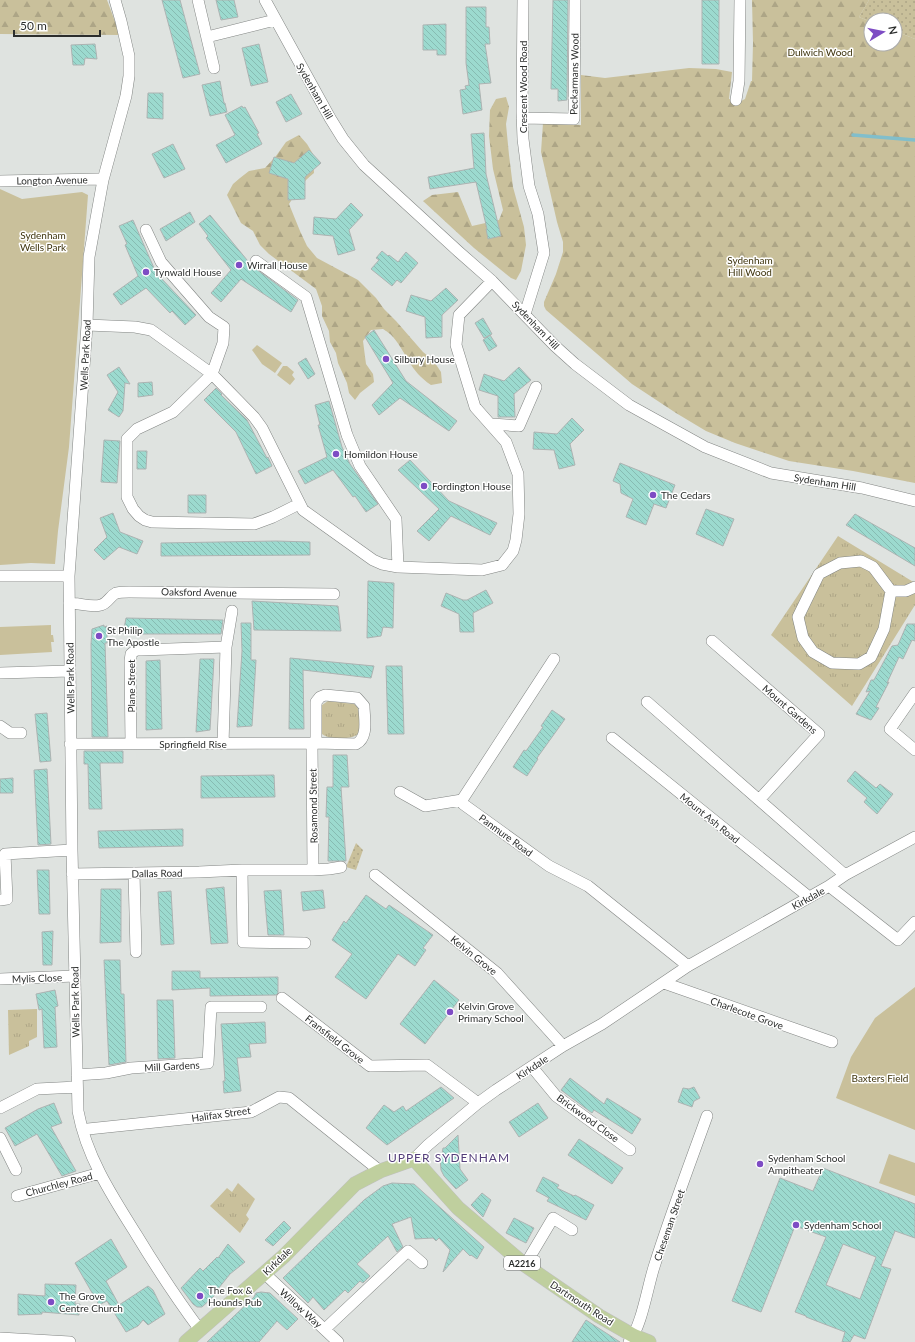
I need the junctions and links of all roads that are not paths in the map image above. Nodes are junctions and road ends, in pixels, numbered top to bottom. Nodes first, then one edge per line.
1 (115, 0) edge
2 (198, 0) edge
3 (265, 0) edge
4 (523, 0) edge
5 (575, 0) edge
6 (740, 0) edge
7 (275, 20) junction
8 (207, 37) junction
9 (214, 68) dead end
10 (736, 100) dead end
11 (522, 118) junction
12 (103, 180) junction
13 (0, 181) edge
14 (146, 230) dead end
15 (256, 261) dead end
16 (492, 280) junction
17 (525, 314) junction
18 (87, 325) junction
19 (212, 374) junction
20 (536, 387) dead end
21 (492, 424) junction
22 (915, 501) edge
23 (299, 504) junction
24 (398, 567) junction
25 (0, 576) edge
26 (69, 576) junction
27 (915, 586) edge
28 (891, 591) junction
29 (334, 594) dead end
30 (69, 603) junction
31 (232, 611) dead end
32 (712, 642) dead end
33 (226, 647) junction
34 (554, 659) dead end
35 (70, 671) junction
36 (0, 673) edge
37 (915, 693) edge
38 (647, 702) dead end
39 (0, 726) edge
40 (21, 734) dead end
41 (612, 738) dead end
42 (131, 743) junction
43 (314, 743) junction
44 (70, 744) junction
45 (223, 744) junction
46 (915, 750) edge
47 (400, 792) dead end
48 (462, 800) junction
49 (758, 800) junction
50 (915, 837) edge
51 (72, 850) junction
52 (341, 867) dead end
53 (242, 870) junction
54 (313, 870) junction
55 (134, 873) junction
56 (72, 874) junction
57 (375, 875) dead end
58 (845, 875) junction
59 (829, 886) junction
60 (809, 897) junction
61 (0, 900) edge
62 (915, 922) edge
63 (305, 943) dead end
64 (136, 952) dead end
65 (688, 966) junction
66 (74, 976) junction
67 (0, 979) edge
68 (664, 983) junction
69 (282, 998) dead end
70 (261, 1007) dead end
71 (832, 1042) dead end
72 (563, 1046) junction
73 (532, 1067) junction
74 (77, 1075) junction
75 (77, 1087) junction
76 (478, 1103) junction
77 (0, 1108) edge
78 (707, 1116) dead end
79 (83, 1131) junction
80 (0, 1138) edge
81 (630, 1150) dead end
82 (414, 1159) junction
83 (16, 1170) dead end
84 (380, 1171) junction
85 (100, 1173) junction
86 (17, 1196) dead end
87 (572, 1230) dead end
88 (422, 1263) dead end
89 (525, 1265) junction
90 (264, 1273) junction
91 (325, 1329) junction
92 (200, 1330) junction
93 (0, 1338) edge
94 (632, 1339) edge
95 (70, 1342) edge
96 (186, 1342) edge
97 (338, 1342) edge
98 (649, 1342) edge

1 - 12 street, Wells Park Road
2 - 8 street
3 - 7 street, Sydenham Hill
4 - 11 street, Crescent Wood Road
5 - 11 street, Peckarmans Wood
6 - 10 street
7 - 8 street
7 - 16 street, Sydenham Hill
8 - 9 street
11 - 17 street, Crescent Wood Road
12 - 13 street, Longton Avenue
12 - 18 street, Wells Park Road
14 - 19 street
15 - 24 street
16 - 17 street, Sydenham Hill
16 - 21 street
17 - 22 street, Sydenham Hill
18 - 19 street
18 - 26 street, Wells Park Road
19 - 23 street
19 - 23 street
20 - 21 street
21 - 24 street
23 - 24 street
25 - 26 street
26 - 30 street, Wells Park Road
27 - 28 street
28 - 28 street
29 - 30 street, Oaksford Avenue
30 - 35 street, Wells Park Road
31 - 33 street
32 - 49 street, Mount Gardens
33 - 42 street, Plane Street
33 - 45 street
34 - 48 street
35 - 36 street
35 - 44 street, Wells Park Road
37 - 46 street
38 - 49 street
39 - 40 street
41 - 60 street, Mount Ash Road
42 - 44 street, Springfield Rise
42 - 45 street, Springfield Rise
43 - 43 street, Rosamond Street
43 - 45 street, Springfield Rise
43 - 54 street, Rosamond Street
44 - 51 street, Wells Park Road
47 - 48 street
48 - 65 street, Panmure Road
49 - 58 street
50 - 58 street, Kirkdale
51 - 56 street, Wells Park Road
51 - 61 street
52 - 54 street, Dallas Road
53 - 54 street, Dallas Road
53 - 55 street, Dallas Road
53 - 63 street
55 - 56 street, Dallas Road
55 - 64 street
56 - 66 street, Wells Park Road
57 - 72 street, Kelvin Grove
58 - 59 street, Kirkdale
59 - 60 street, Kirkdale
59 - 62 street
60 - 65 street, Kirkdale
65 - 68 street, Kirkdale
66 - 67 street, Mylis Close
66 - 74 street, Wells Park Road
68 - 71 street, Charlecote Grove
68 - 72 street, Kirkdale
69 - 76 street, Fransfield Grove
70 - 74 street, Mill Gardens
72 - 73 street, Kirkdale
73 - 76 street, Kirkdale
73 - 81 street, Brickwood Close
74 - 75 street, Wells Park Road
75 - 77 street
75 - 79 street, Wells Park Road
76 - 82 street, Kirkdale
78 - 94 street, Cheseman Street
79 - 84 street, Halifax Street
79 - 85 street, Wells Park Road
80 - 83 street
82 - 84 main road, Kirkdale
82 - 89 main road, Dartmouth Road / A2216
84 - 90 main road, Kirkdale
85 - 86 street, Churchley Road
85 - 92 street, Wells Park Road
87 - 89 street
88 - 91 street
89 - 94 main road, Dartmouth Road / A2216
90 - 91 street, Willow Way
90 - 92 main road, Kirkdale
91 - 97 street, Willow Way
92 - 96 main road, Kirkdale
93 - 95 street
94 - 98 main road, Dartmouth Road / A2216

